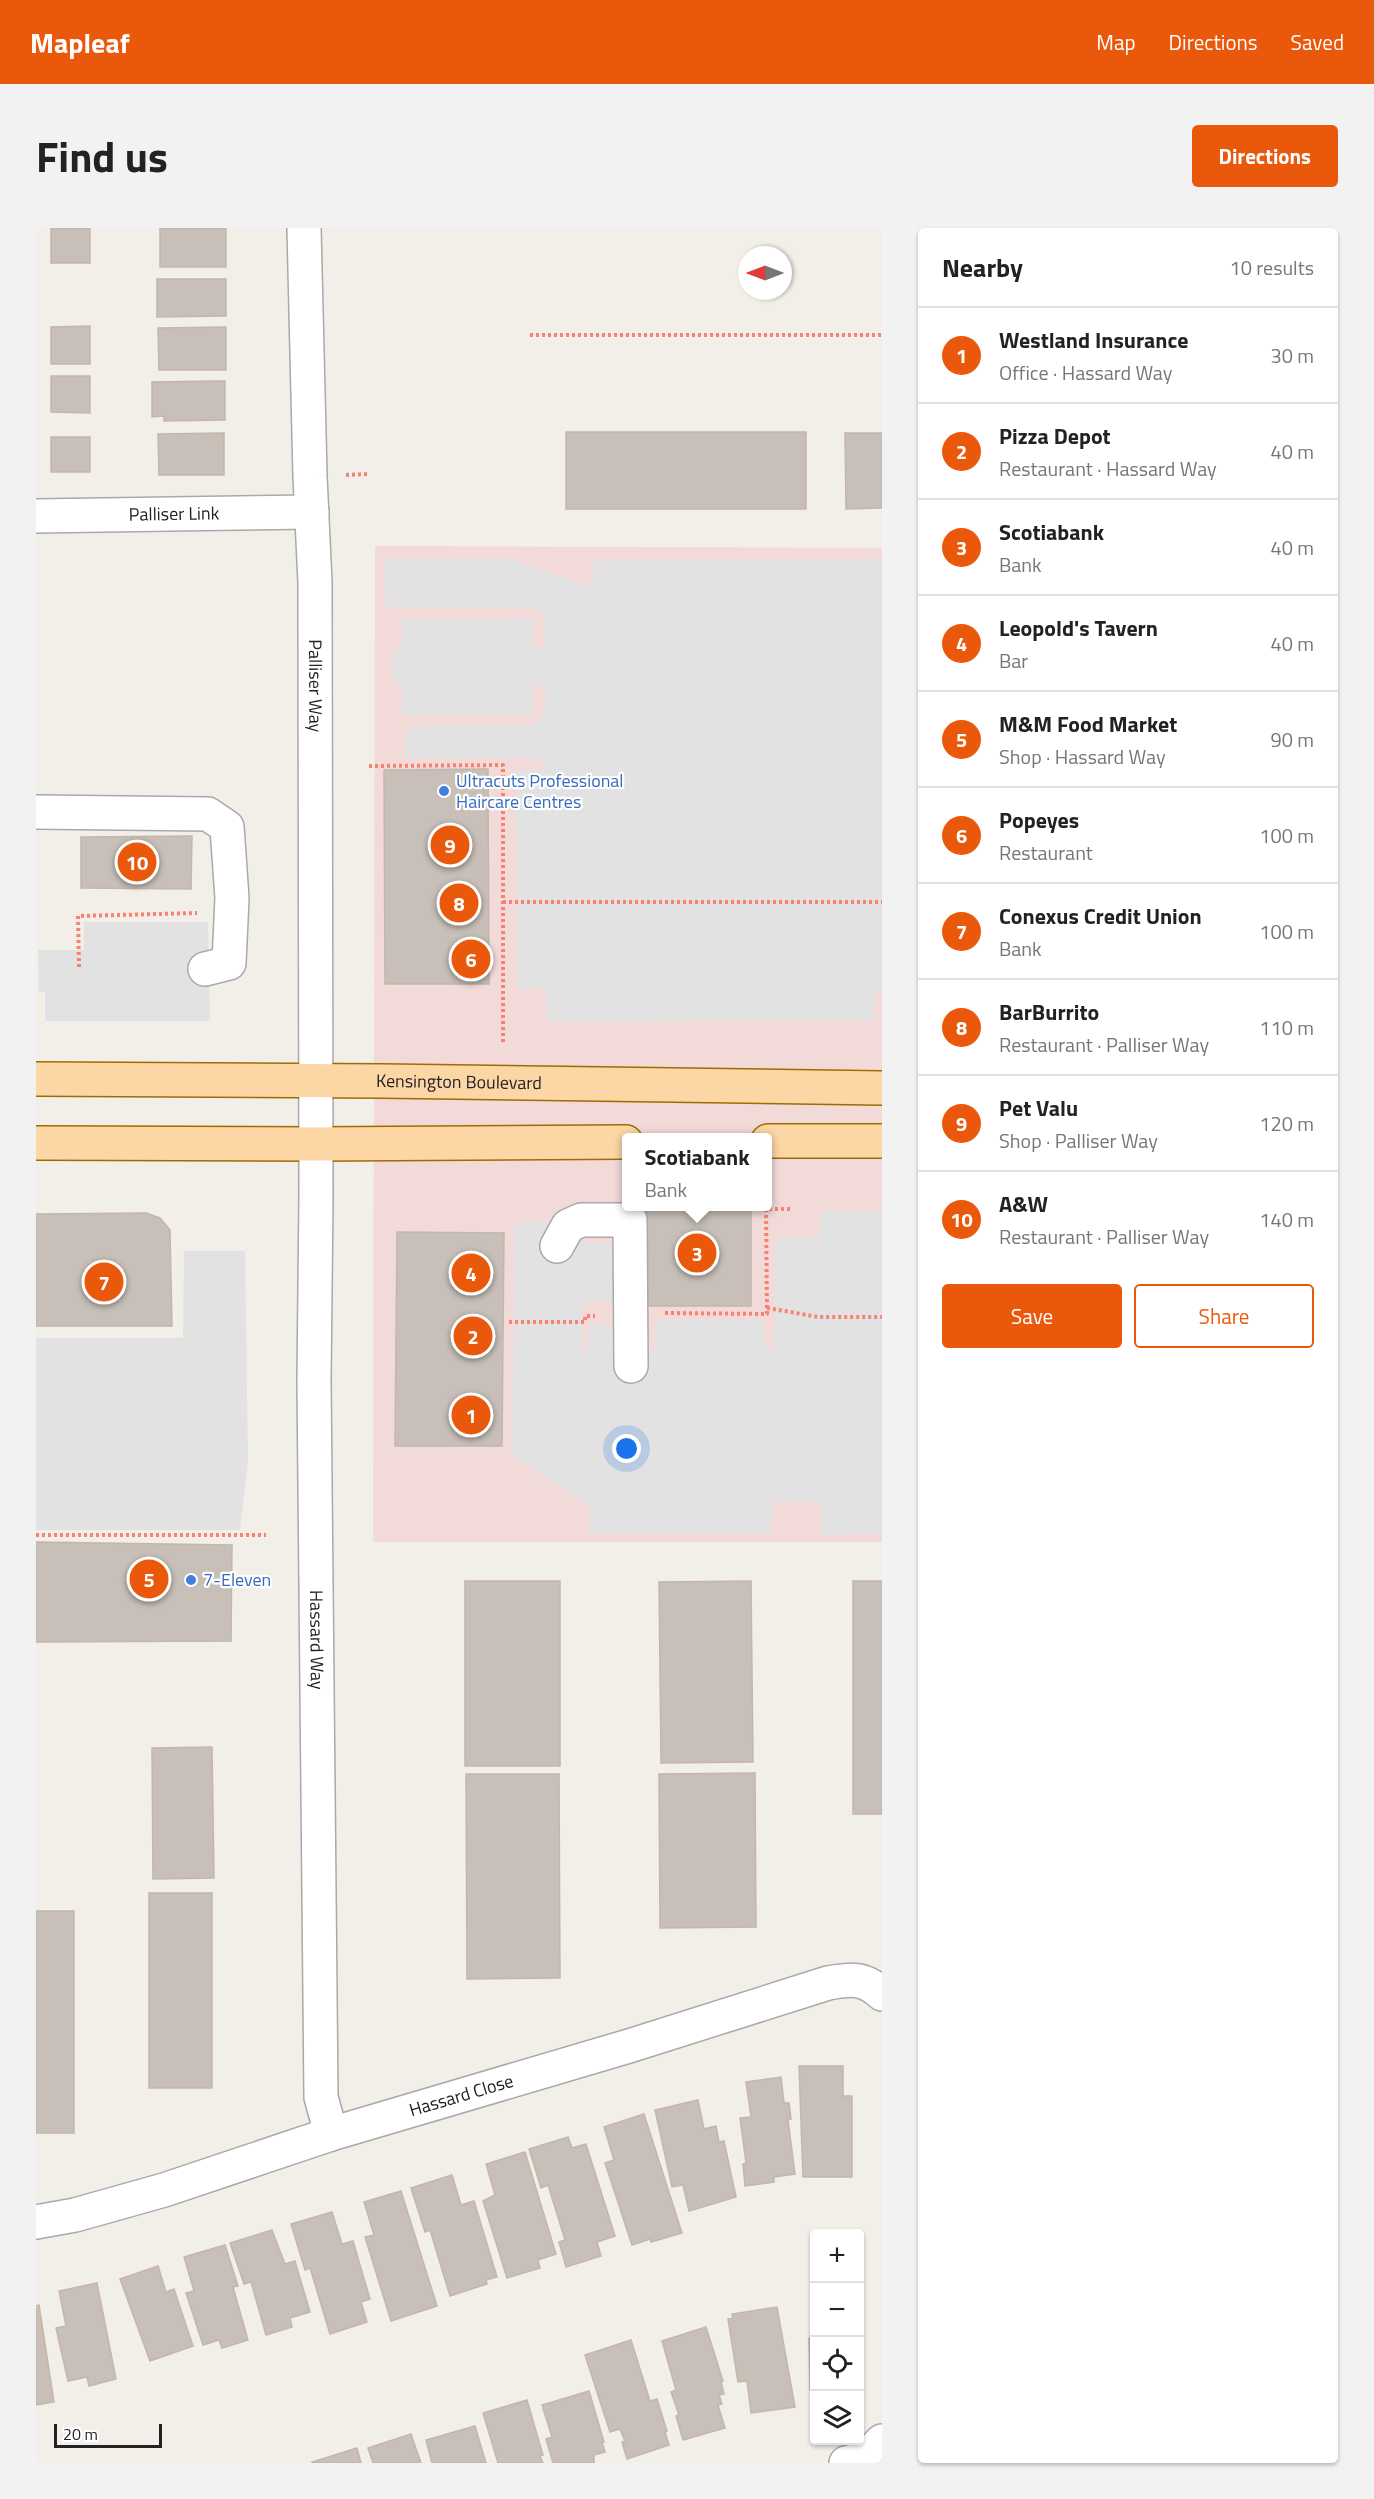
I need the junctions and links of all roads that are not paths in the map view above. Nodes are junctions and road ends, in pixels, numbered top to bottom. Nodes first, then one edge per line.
1 (304, 228) edge
2 (312, 512) junction
3 (36, 516) edge
4 (36, 812) edge
5 (205, 969) dead end
6 (36, 1079) edge
7 (316, 1081) junction
8 (882, 1088) edge
9 (772, 1141) edge
10 (882, 1141) edge
11 (622, 1142) edge
12 (36, 1143) edge
13 (316, 1144) junction
14 (557, 1246) dead end
15 (631, 1366) dead end
16 (882, 1994) edge
17 (331, 2134) junction
18 (36, 2222) edge
19 (882, 2441) edge
20 (846, 2463) edge

1 - 2 street, Palliser Way
2 - 3 street, Palliser Link
2 - 7 street, Palliser Way
4 - 5 street
6 - 7 main road, Kensington Boulevard
7 - 8 main road, Kensington Boulevard
7 - 13 street, Palliser Way
9 - 10 main road
11 - 13 main road
12 - 13 main road
13 - 17 street, Hassard Way
14 - 15 street
16 - 17 street, Hassard Close
17 - 18 street, Hassard Close
19 - 20 street

